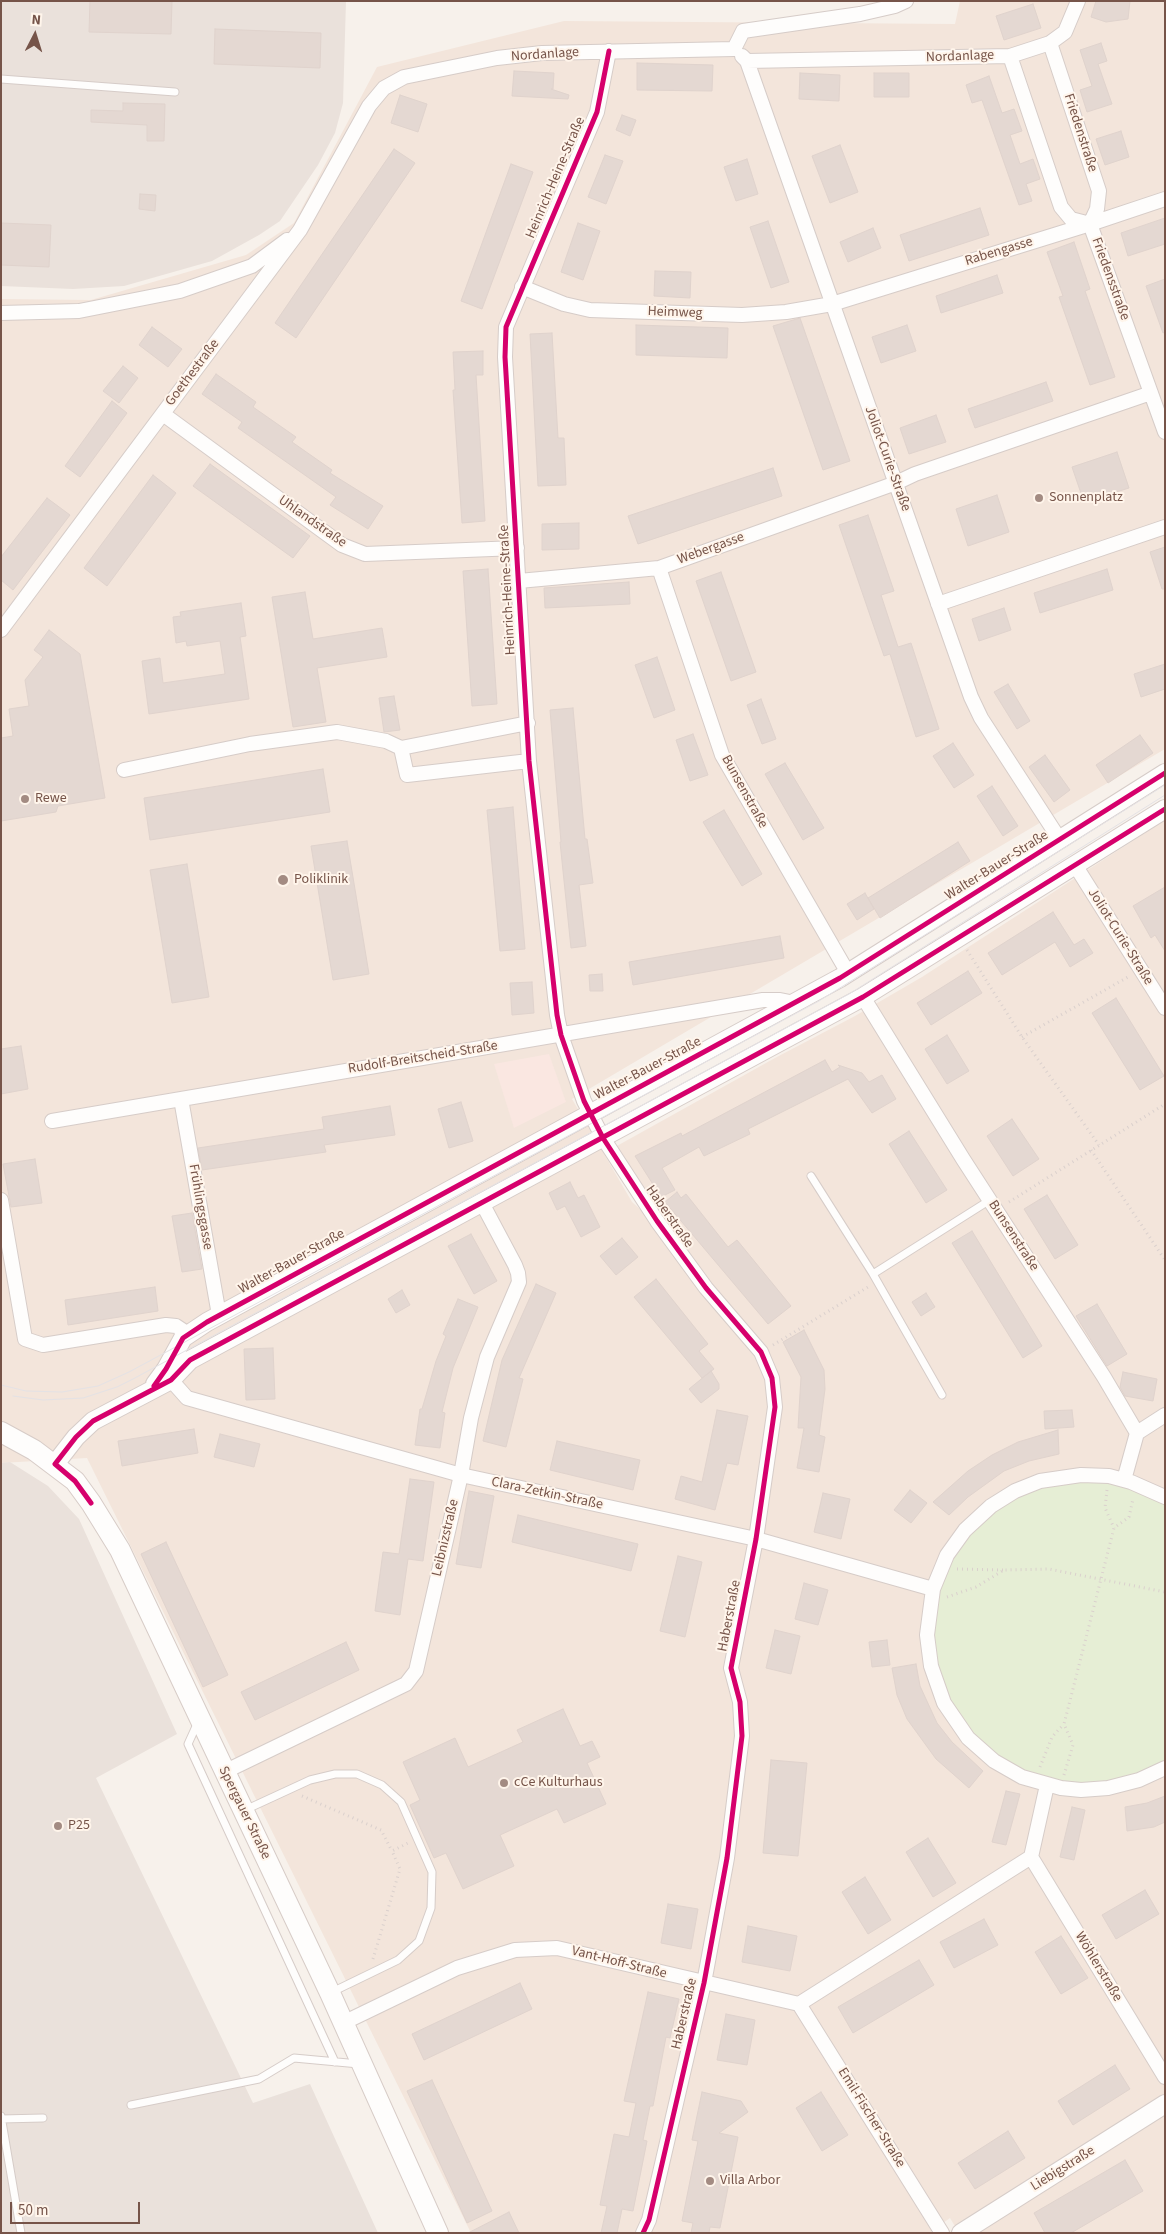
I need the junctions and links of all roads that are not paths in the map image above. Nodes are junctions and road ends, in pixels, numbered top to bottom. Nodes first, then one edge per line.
1 (906, 1) edge
2 (1078, 1) edge
3 (1050, 43) junction
4 (734, 49) junction
5 (609, 51) junction
6 (1010, 56) junction
7 (747, 61) junction
8 (1, 79) edge
9 (175, 92) dead end
10 (369, 106) joint
11 (1165, 199) edge
12 (1090, 224) junction
13 (300, 230) junction
14 (522, 286) junction
15 (832, 304) junction
16 (1, 313) edge
17 (1150, 393) junction
18 (163, 414) junction
19 (1165, 432) edge
20 (896, 483) junction
21 (1165, 527) edge
22 (517, 548) junction
23 (659, 568) junction
24 (519, 581) junction
25 (938, 604) junction
26 (1, 630) edge
27 (528, 723) junction
28 (401, 748) junction
29 (529, 761) junction
30 (124, 770) dead end
31 (1165, 774) edge
32 (1165, 809) edge
33 (1060, 840) junction
34 (1076, 865) junction
35 (848, 973) junction
36 (863, 997) junction
37 (795, 1003) junction
38 (1165, 1008) edge
39 (562, 1035) junction
40 (181, 1099) junction
41 (590, 1113) junction
42 (52, 1121) dead end
43 (602, 1138) junction
44 (811, 1176) dead end
45 (1, 1200) edge
46 (482, 1203) junction
47 (993, 1205) junction
48 (875, 1278) junction
49 (219, 1315) junction
50 (188, 1334) junction
51 (171, 1380) junction
52 (152, 1388) junction
53 (942, 1395) dead end
54 (1165, 1415) edge
55 (1, 1432) edge
56 (1137, 1433) junction
57 (55, 1464) junction
58 (460, 1475) junction
59 (1131, 1482) junction
60 (1165, 1497) edge
61 (756, 1539) junction
62 (932, 1589) junction
63 (199, 1719) junction
64 (1165, 1768) edge
65 (224, 1772) junction
66 (1047, 1785) junction
67 (243, 1811) junction
68 (1031, 1857) junction
69 (704, 1983) junction
70 (330, 1993) junction
71 (799, 2004) junction
72 (343, 2023) junction
73 (335, 2062) junction
74 (362, 2064) junction
75 (1165, 2077) edge
76 (1165, 2104) edge
77 (131, 2105) dead end
78 (1, 2118) edge
79 (43, 2118) dead end
80 (21, 2233) edge
81 (438, 2233) edge
82 (643, 2233) edge
83 (942, 2233) edge
84 (961, 2233) edge

1 - 4 street
2 - 3 street
3 - 6 street, Nordanlage
3 - 12 street, Friedenstraße
4 - 5 street, Nordanlage
4 - 7 street
5 - 10 street, Nordanlage
5 - 14 street, Heinrich-Heine-Straße
6 - 7 street, Nordanlage
6 - 12 street, Friedensstraße
7 - 15 street, Joliot-Curie-Straße
8 - 9 lane
10 - 13 street, Goethestraße
11 - 12 street, Rabengasse
12 - 15 street, Rabengasse
12 - 17 street, Friedensstraße
13 - 16 street
13 - 18 street, Goethestraße
14 - 15 street, Heimweg
14 - 22 street, Heinrich-Heine-Straße
15 - 20 street, Joliot-Curie-Straße
17 - 19 street, Friedensstraße
17 - 20 street
18 - 22 street, Uhlandstraße
18 - 26 street, Goethestraße
20 - 23 street, Webergasse
20 - 25 street, Joliot-Curie-Straße
21 - 25 street
22 - 24 street, Heinrich-Heine-Straße
23 - 24 street, Webergasse
23 - 35 street, Bunsenstraße
24 - 27 street, Heinrich-Heine-Straße
25 - 33 street, Joliot-Curie-Straße
27 - 28 street
27 - 29 street, Heinrich-Heine-Straße
28 - 29 street
28 - 30 street
29 - 39 street, Heinrich-Heine-Straße
31 - 33 street, Walter-Bauer-Straße
32 - 34 street, Walter-Bauer-Straße
33 - 35 street, Walter-Bauer-Straße
34 - 36 street, Walter-Bauer-Straße
34 - 38 street, Joliot-Curie-Straße
35 - 37 street, Walter-Bauer-Straße
36 - 43 street, Walter-Bauer-Straße
36 - 47 street, Bunsenstraße
37 - 39 street, Rudolf-Breitscheid-Straße
37 - 41 street, Walter-Bauer-Straße
39 - 40 street, Rudolf-Breitscheid-Straße
39 - 41 street, Heinrich-Heine-Straße
40 - 42 street, Rudolf-Breitscheid-Straße
40 - 49 street, Frühlingsgasse
41 - 43 street, Heinrich-Heine-Straße
41 - 49 street, Walter-Bauer-Straße
43 - 46 street, Walter-Bauer-Straße
43 - 61 street, Haberstraße
44 - 48 lane
45 - 50 street
46 - 51 street, Walter-Bauer-Straße
46 - 58 street, Leibnizstraße
47 - 48 lane
47 - 56 street, Bunsenstraße
48 - 53 lane
49 - 50 street, Walter-Bauer-Straße
50 - 52 street, Walter-Bauer-Straße
51 - 52 street, Walter-Bauer-Straße
51 - 58 street, Clara-Zetkin-Straße
52 - 57 street, Walter-Bauer-Straße
54 - 56 street
55 - 57 main road, Spergauer Straße
56 - 59 street
57 - 63 main road, Spergauer Straße
58 - 61 street, Clara-Zetkin-Straße
58 - 65 street, Leibnizstraße
59 - 60 street
59 - 62 street
61 - 62 street, Clara-Zetkin-Straße
61 - 69 street, Haberstraße
62 - 66 street
63 - 65 main road, Spergauer Straße
63 - 73 lane
64 - 66 street
65 - 67 main road, Spergauer Straße
66 - 68 street
67 - 70 main road, Spergauer Straße
67 - 70 lane
68 - 71 street
68 - 75 street, Wöhlerstraße
69 - 71 street, Vant-Hoff-Straße
69 - 72 street, Vant-Hoff-Straße
69 - 82 street, Haberstraße
70 - 72 main road, Spergauer Straße
71 - 83 street, Emil-Fischer-Straße
72 - 74 main road, Spergauer Straße
73 - 74 lane
73 - 77 lane
74 - 81 main road, Spergauer Straße
76 - 84 street, Liebigstraße
78 - 79 lane
78 - 80 lane

